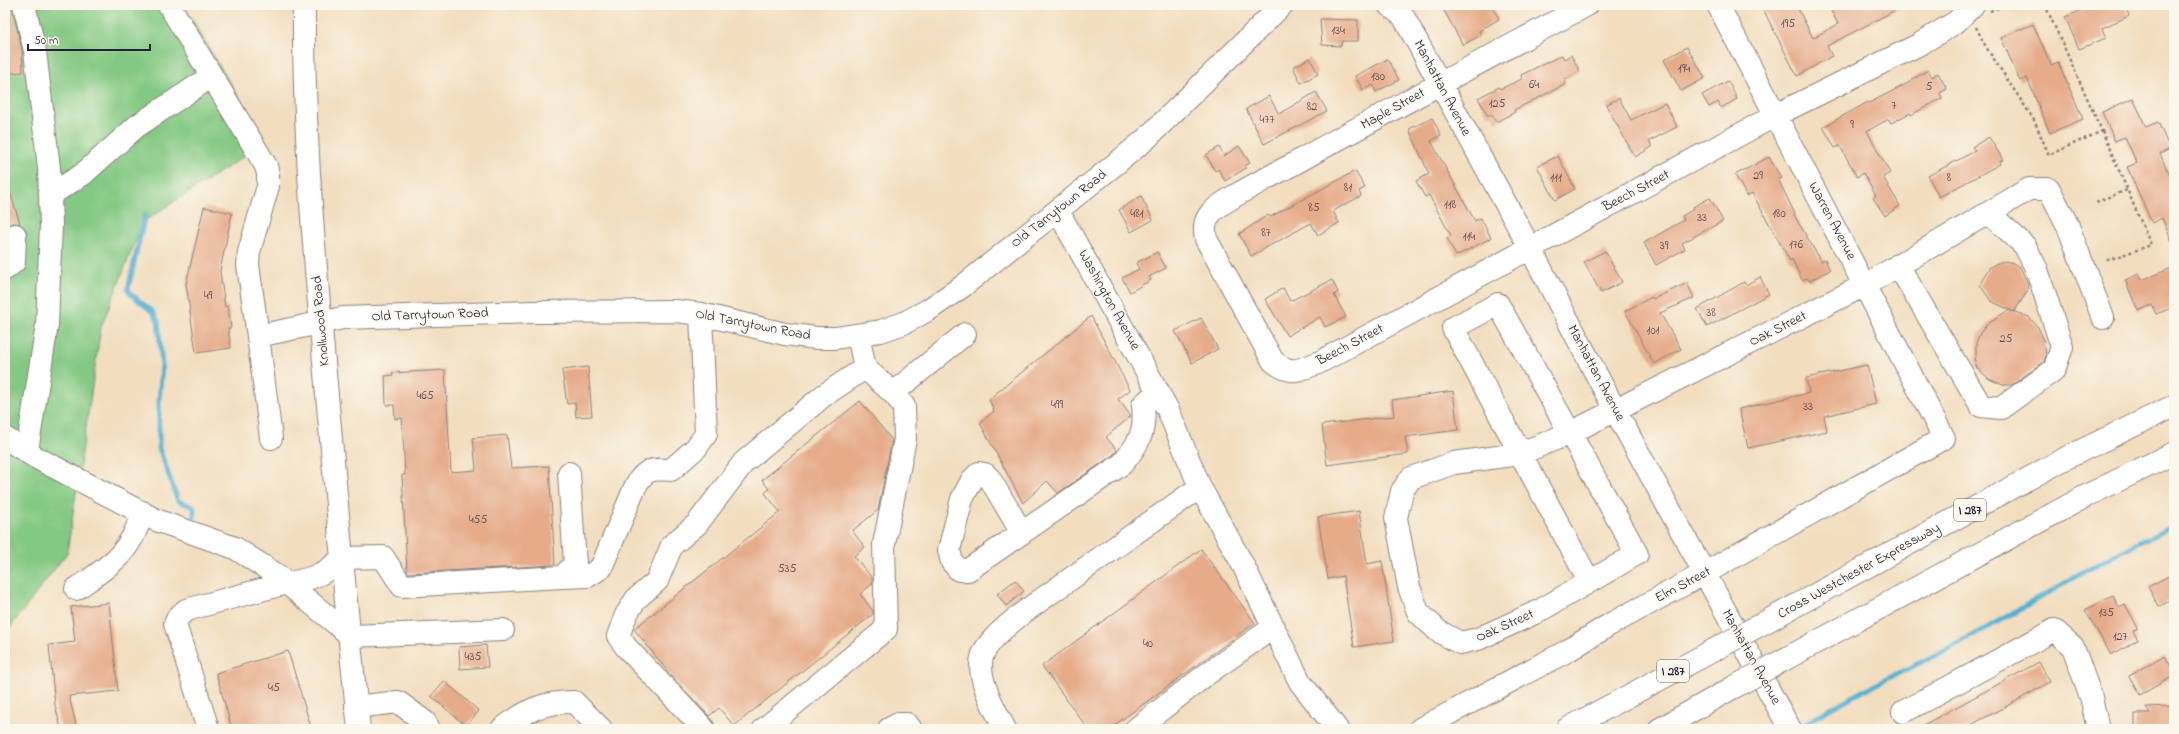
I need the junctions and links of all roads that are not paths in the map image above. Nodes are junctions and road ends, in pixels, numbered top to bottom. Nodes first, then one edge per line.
1 (24, 5) edge
2 (169, 5) edge
3 (304, 5) edge
4 (1282, 5) edge
5 (1587, 5) edge
6 (1718, 5) edge
7 (1398, 9) edge
8 (1974, 12) edge
9 (212, 76) junction
10 (1439, 84) junction
11 (1776, 115) junction
12 (50, 195) junction
13 (1058, 211) junction
14 (1985, 215) junction
15 (15, 235) dead end
16 (1530, 248) junction
17 (1898, 266) junction
18 (5, 269) edge
19 (1865, 285) junction
20 (701, 314) junction
21 (2103, 318) dead end
22 (321, 322) junction
23 (965, 334) dead end
24 (258, 336) junction
25 (858, 336) junction
26 (865, 368) junction
27 (1294, 371) joint
28 (1158, 391) junction
29 (893, 393) junction
30 (2174, 406) edge
31 (1615, 410) junction
32 (1570, 433) junction
33 (5, 438) edge
34 (271, 438) dead end
35 (1944, 438) joint
36 (27, 451) junction
37 (2174, 453) edge
38 (1519, 454) junction
39 (569, 473) dead end
40 (1200, 487) junction
41 (142, 512) junction
42 (1022, 533) dead end
43 (342, 558) junction
44 (1704, 573) junction
45 (562, 576) junction
46 (1589, 582) junction
47 (287, 583) junction
48 (76, 589) dead end
49 (503, 630) dead end
50 (1277, 635) junction
51 (351, 636) junction
52 (356, 707) junction
53 (1902, 712) dead end
54 (208, 729) edge
55 (359, 729) edge
56 (429, 729) edge
57 (502, 729) edge
58 (601, 729) edge
59 (704, 729) edge
60 (764, 729) edge
61 (889, 729) edge
62 (911, 729) edge
63 (1005, 729) edge
64 (1136, 729) edge
65 (1337, 729) edge
66 (1420, 729) edge
67 (1568, 729) edge
68 (1660, 729) edge
69 (1790, 729) edge
70 (2098, 729) edge

1 - 12 main road
2 - 9 main road
3 - 22 main road, Knollwood Road
4 - 13 main road, Old Tarrytown Road
5 - 10 main road, Maple Street
6 - 11 main road, Warren Avenue
7 - 10 main road, Manhattan Avenue
8 - 11 main road, Beech Street
9 - 12 main road
9 - 24 main road
10 - 16 main road, Manhattan Avenue
10 - 27 main road, Maple Street
11 - 16 main road, Beech Street
11 - 19 main road, Warren Avenue
12 - 36 main road
13 - 25 main road, Old Tarrytown Road
13 - 28 main road, Washington Avenue
14 - 17 main road, Oak Street
14 - 17 main road
14 - 21 main road, Oak Street
15 - 18 main road
16 - 27 main road, Beech Street
16 - 31 main road, Manhattan Avenue
17 - 19 main road, Oak Street
19 - 31 main road, Oak Street
19 - 35 main road, Warren Avenue
20 - 22 main road, Old Tarrytown Road
20 - 25 main road, Old Tarrytown Road
20 - 45 main road
22 - 24 main road, Old Tarrytown Road
22 - 43 main road, Knollwood Road
23 - 29 main road
24 - 34 main road
25 - 26 main road
26 - 29 main road
26 - 59 main road
28 - 40 main road, Washington Avenue
28 - 42 main road
29 - 60 main road
30 - 67 main road, Cross Westchester Expressway / I 287, bridge
31 - 32 main road, Oak Street
31 - 44 main road, Manhattan Avenue
32 - 38 main road, Oak Street
32 - 38 main road
32 - 46 main road, Oak Street
33 - 36 main road
35 - 44 main road, Elm Street
36 - 41 main road
37 - 68 main road, bridge
38 - 46 main road
38 - 46 main road, Oak Street
39 - 45 main road
40 - 50 main road, Washington Avenue
40 - 63 main road
41 - 47 main road
41 - 48 main road
43 - 45 main road
43 - 47 main road
43 - 51 main road, Knollwood Road
44 - 66 main road, Elm Street
44 - 69 main road, Manhattan Avenue
47 - 51 main road
47 - 54 main road
49 - 51 main road
50 - 64 main road
50 - 65 main road
51 - 52 main road, Knollwood Road
52 - 55 main road, Knollwood Road
52 - 56 main road
53 - 70 main road
57 - 58 main road
61 - 62 main road

